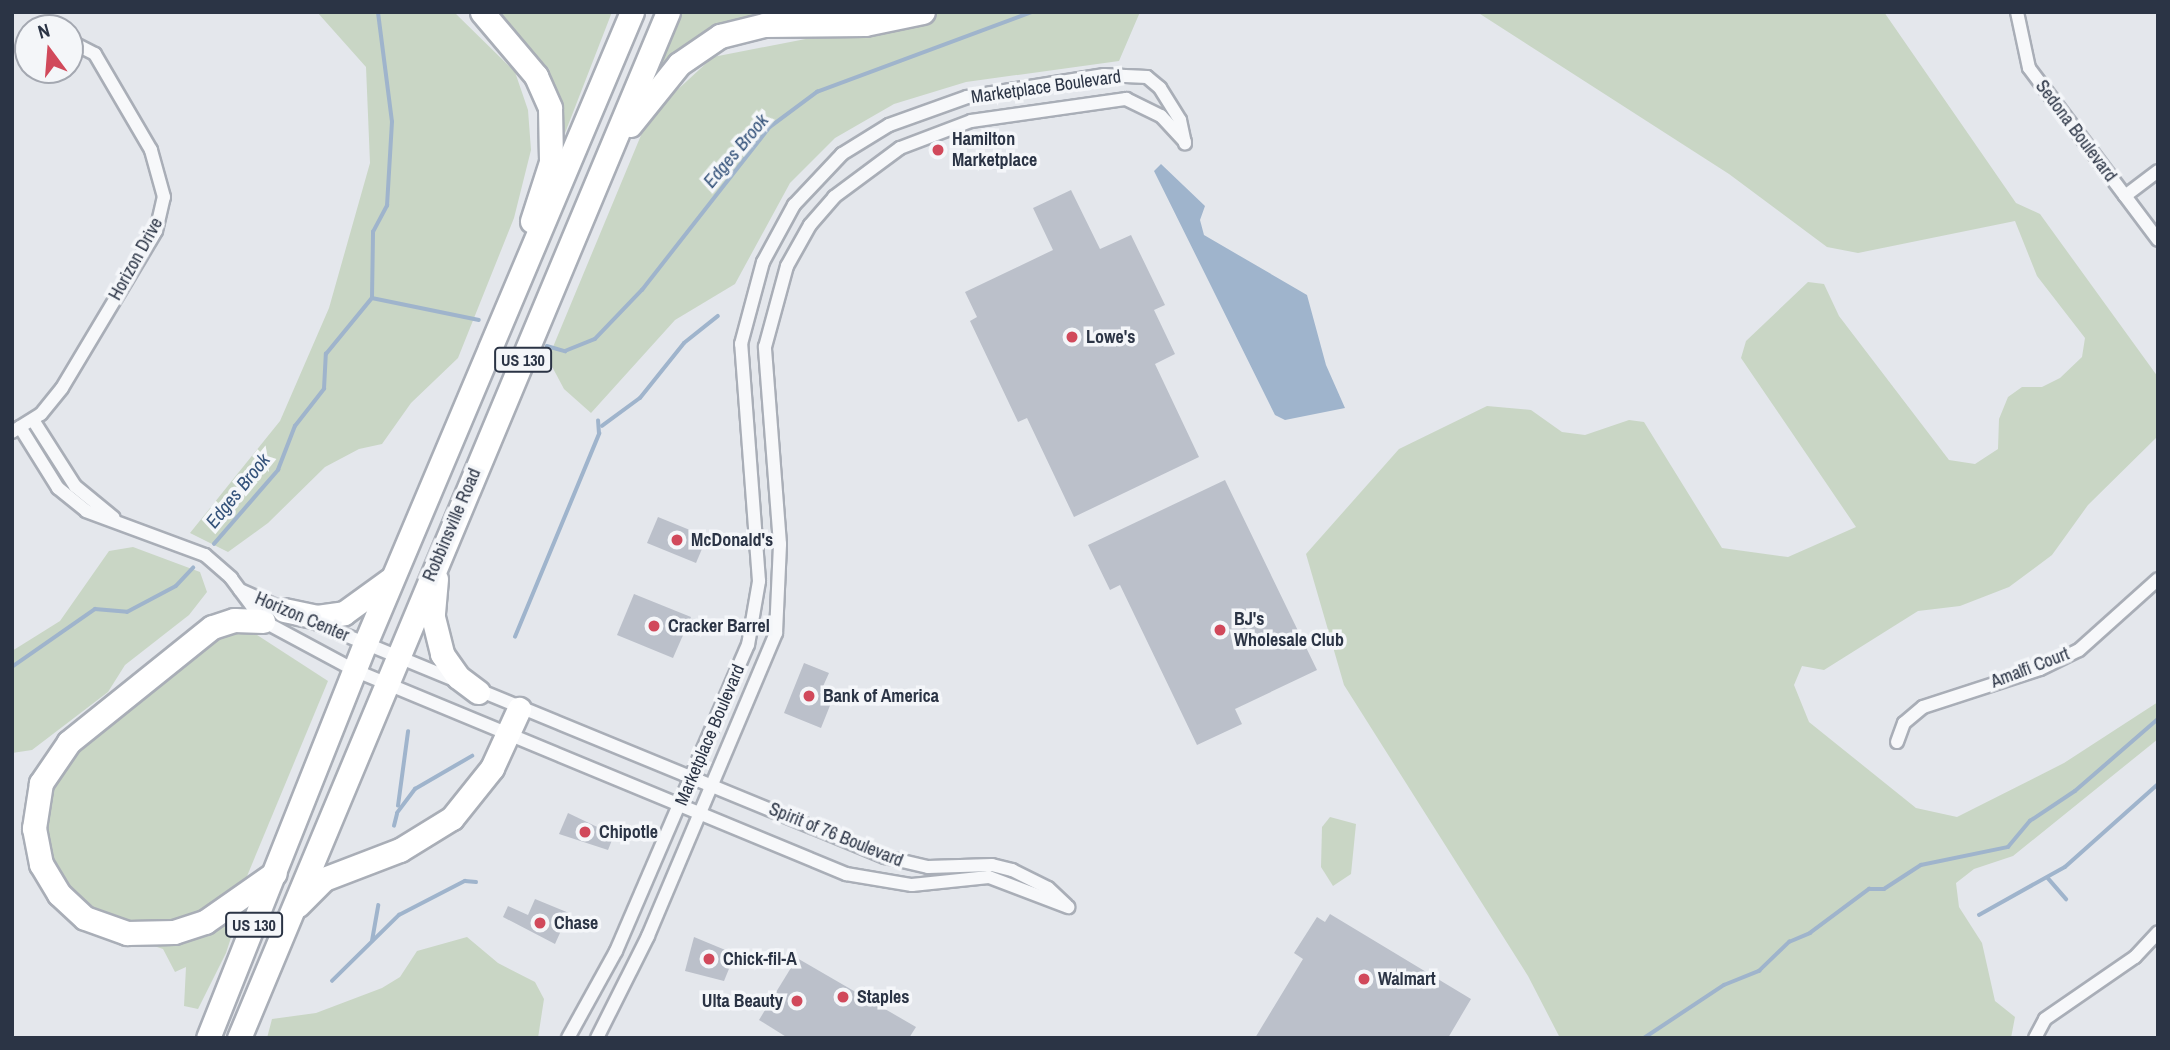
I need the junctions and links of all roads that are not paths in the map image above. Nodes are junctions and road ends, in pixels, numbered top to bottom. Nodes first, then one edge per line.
1 (482, 12) edge
2 (632, 12) edge
3 (667, 12) edge
4 (923, 12) edge
5 (2017, 12) edge
6 (84, 48) edge
7 (604, 162) junction
8 (2158, 171) edge
9 (2125, 196) junction
10 (2158, 240) edge
11 (494, 340) junction
12 (33, 420) junction
13 (16, 430) edge
14 (120, 522) junction
15 (438, 557) junction
16 (393, 577) junction
17 (2158, 579) edge
18 (240, 590) junction
19 (284, 610) junction
20 (263, 621) junction
21 (365, 644) junction
22 (395, 658) junction
23 (354, 670) junction
24 (386, 682) junction
25 (478, 692) junction
26 (519, 709) junction
27 (507, 735) junction
28 (1898, 742) dead end
29 (692, 779) junction
30 (711, 786) junction
31 (679, 808) junction
32 (699, 816) junction
33 (275, 873) junction
34 (289, 915) junction
35 (2158, 932) edge
36 (208, 1038) edge
37 (239, 1038) edge
38 (568, 1038) edge
39 (597, 1038) edge
40 (2035, 1038) edge

1 - 11 highway
2 - 11 highway, Robbinsville Road / US 130
3 - 7 highway, Robbinsville Road / US 130
4 - 7 highway
5 - 9 street, Sedona Boulevard
6 - 12 street, Horizon Drive
7 - 15 highway, Robbinsville Road / US 130
8 - 9 street
9 - 10 street, Sedona Boulevard
11 - 16 highway, Robbinsville Road / US 130
12 - 13 street, Horizon Drive
12 - 14 street, Horizon Center
13 - 14 street, Horizon Center
14 - 18 street, Horizon Center
15 - 22 highway, Robbinsville Road / US 130
15 - 25 highway
16 - 19 highway
16 - 21 highway, Robbinsville Road / US 130
17 - 28 street, Amalfi Court
18 - 19 street, Horizon Center
18 - 20 street, Horizon Center
19 - 21 street, Horizon Center
20 - 23 street, Horizon Center
20 - 33 highway
21 - 22 street, Spirit of 76 Boulevard
21 - 23 highway, Robbinsville Road / US 130
22 - 24 highway, Robbinsville Road / US 130
22 - 25 street, Spirit of 76 Boulevard
23 - 24 street, Spirit of 76 Boulevard
23 - 33 highway, Robbinsville Road / US 130
24 - 27 street, Spirit of 76 Boulevard
24 - 34 highway, Robbinsville Road / US 130
25 - 26 street, Spirit of 76 Boulevard
26 - 27 highway
26 - 29 street, Spirit of 76 Boulevard
27 - 31 street, Spirit of 76 Boulevard
27 - 34 highway
29 - 30 street, Spirit of 76 Boulevard
29 - 30 street, Marketplace Boulevard
29 - 31 street, Marketplace Boulevard
30 - 32 street, Marketplace Boulevard
30 - 32 street, Spirit of 76 Boulevard
31 - 32 street, Spirit of 76 Boulevard
31 - 38 street, Marketplace Boulevard
32 - 39 street, Marketplace Boulevard
33 - 36 highway, Robbinsville Road / US 130
34 - 37 highway, Robbinsville Road / US 130
35 - 40 street

